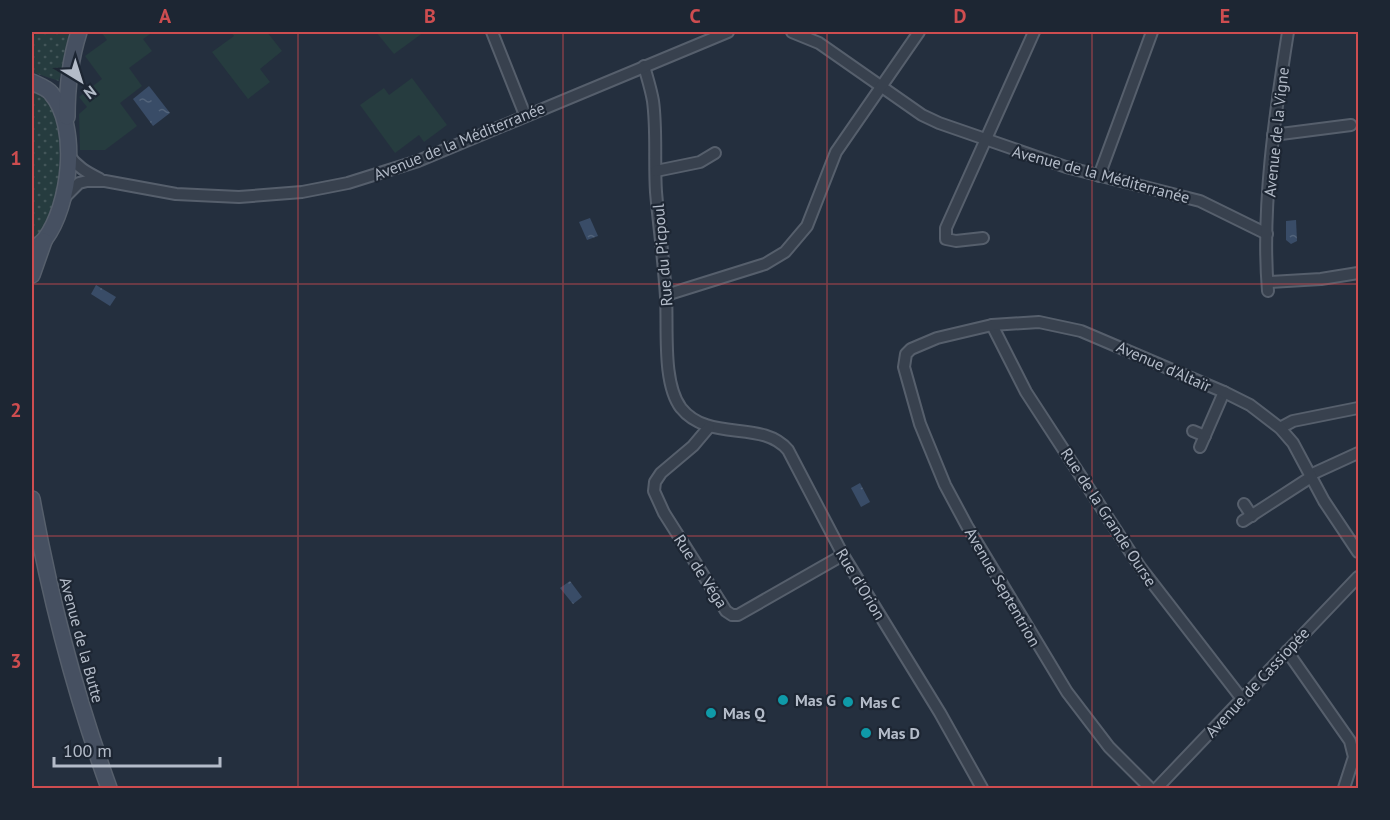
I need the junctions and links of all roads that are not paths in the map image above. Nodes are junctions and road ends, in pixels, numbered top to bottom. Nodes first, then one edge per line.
1 (79, 32) edge
2 (492, 32) edge
3 (728, 32) edge
4 (792, 32) edge
5 (919, 32) edge
6 (1034, 32) edge
7 (1152, 32) edge
8 (1288, 32) edge
9 (644, 66) junction
10 (32, 82) edge
11 (881, 86) junction
12 (525, 115) junction
13 (1351, 125) dead end
14 (67, 126) junction
15 (1273, 135) junction
16 (985, 140) junction
17 (715, 153) dead end
18 (68, 154) junction
19 (656, 171) junction
20 (1099, 177) junction
21 (105, 181) junction
22 (63, 199) junction
23 (1267, 234) junction
24 (983, 238) dead end
25 (45, 240) junction
26 (32, 251) edge
27 (1359, 273) edge
28 (32, 275) edge
29 (666, 294) junction
30 (993, 325) junction
31 (904, 360) joint
32 (1224, 392) junction
33 (1359, 408) edge
34 (709, 427) junction
35 (1280, 428) junction
36 (1193, 431) dead end
37 (1205, 436) junction
38 (1200, 447) dead end
39 (1359, 453) edge
40 (1310, 476) junction
41 (32, 499) edge
42 (1244, 504) dead end
43 (1359, 552) edge
44 (843, 555) junction
45 (1359, 576) edge
46 (1287, 651) junction
47 (1242, 699) junction
48 (109, 789) edge
49 (982, 789) edge
50 (1149, 789) edge
51 (1157, 789) edge
52 (1344, 789) edge

1 - 14 street
2 - 12 street
3 - 9 street, Avenue de la Méditerranée
4 - 11 street, Avenue de la Méditerranée
5 - 11 street
6 - 16 street
7 - 20 street
8 - 15 street, Avenue de la Vigne
9 - 12 street, Avenue de la Méditerranée
9 - 19 street, Rue du Picpoul
10 - 14 street
11 - 16 street, Avenue de la Méditerranée
11 - 29 street
12 - 21 street, Avenue de la Méditerranée
13 - 15 street
14 - 18 street
15 - 23 street, Avenue de la Vigne
16 - 20 street, Avenue de la Méditerranée
16 - 24 street
17 - 19 street
18 - 21 street, Avenue de la Méditerranée
18 - 22 street
19 - 29 street, Rue du Picpoul
20 - 23 street, Avenue de la Méditerranée
21 - 22 street, Avenue de la Méditerranée
22 - 25 street
23 - 27 street
25 - 26 street
25 - 28 street
29 - 34 street, Rue du Picpoul
30 - 31 street, Avenue d'Altaïr
30 - 32 street, Avenue d'Altaïr
30 - 47 street, Rue de la Grande Ourse
31 - 50 street, Avenue Septentrion
32 - 35 street, Avenue d'Altaïr
32 - 37 street
33 - 35 street
34 - 44 street, Rue d'Orion
34 - 44 street, Rue de Véga
35 - 40 street, Avenue d'Altaïr
36 - 37 street
37 - 38 street
39 - 40 street
40 - 42 street
40 - 43 street, Avenue d'Altaïr
41 - 48 street, Avenue de la Butte
44 - 49 street, Rue d'Orion
45 - 46 street, Avenue de Cassiopée
46 - 47 street, Avenue de Cassiopée
46 - 52 street
47 - 51 street, Avenue de Cassiopée

